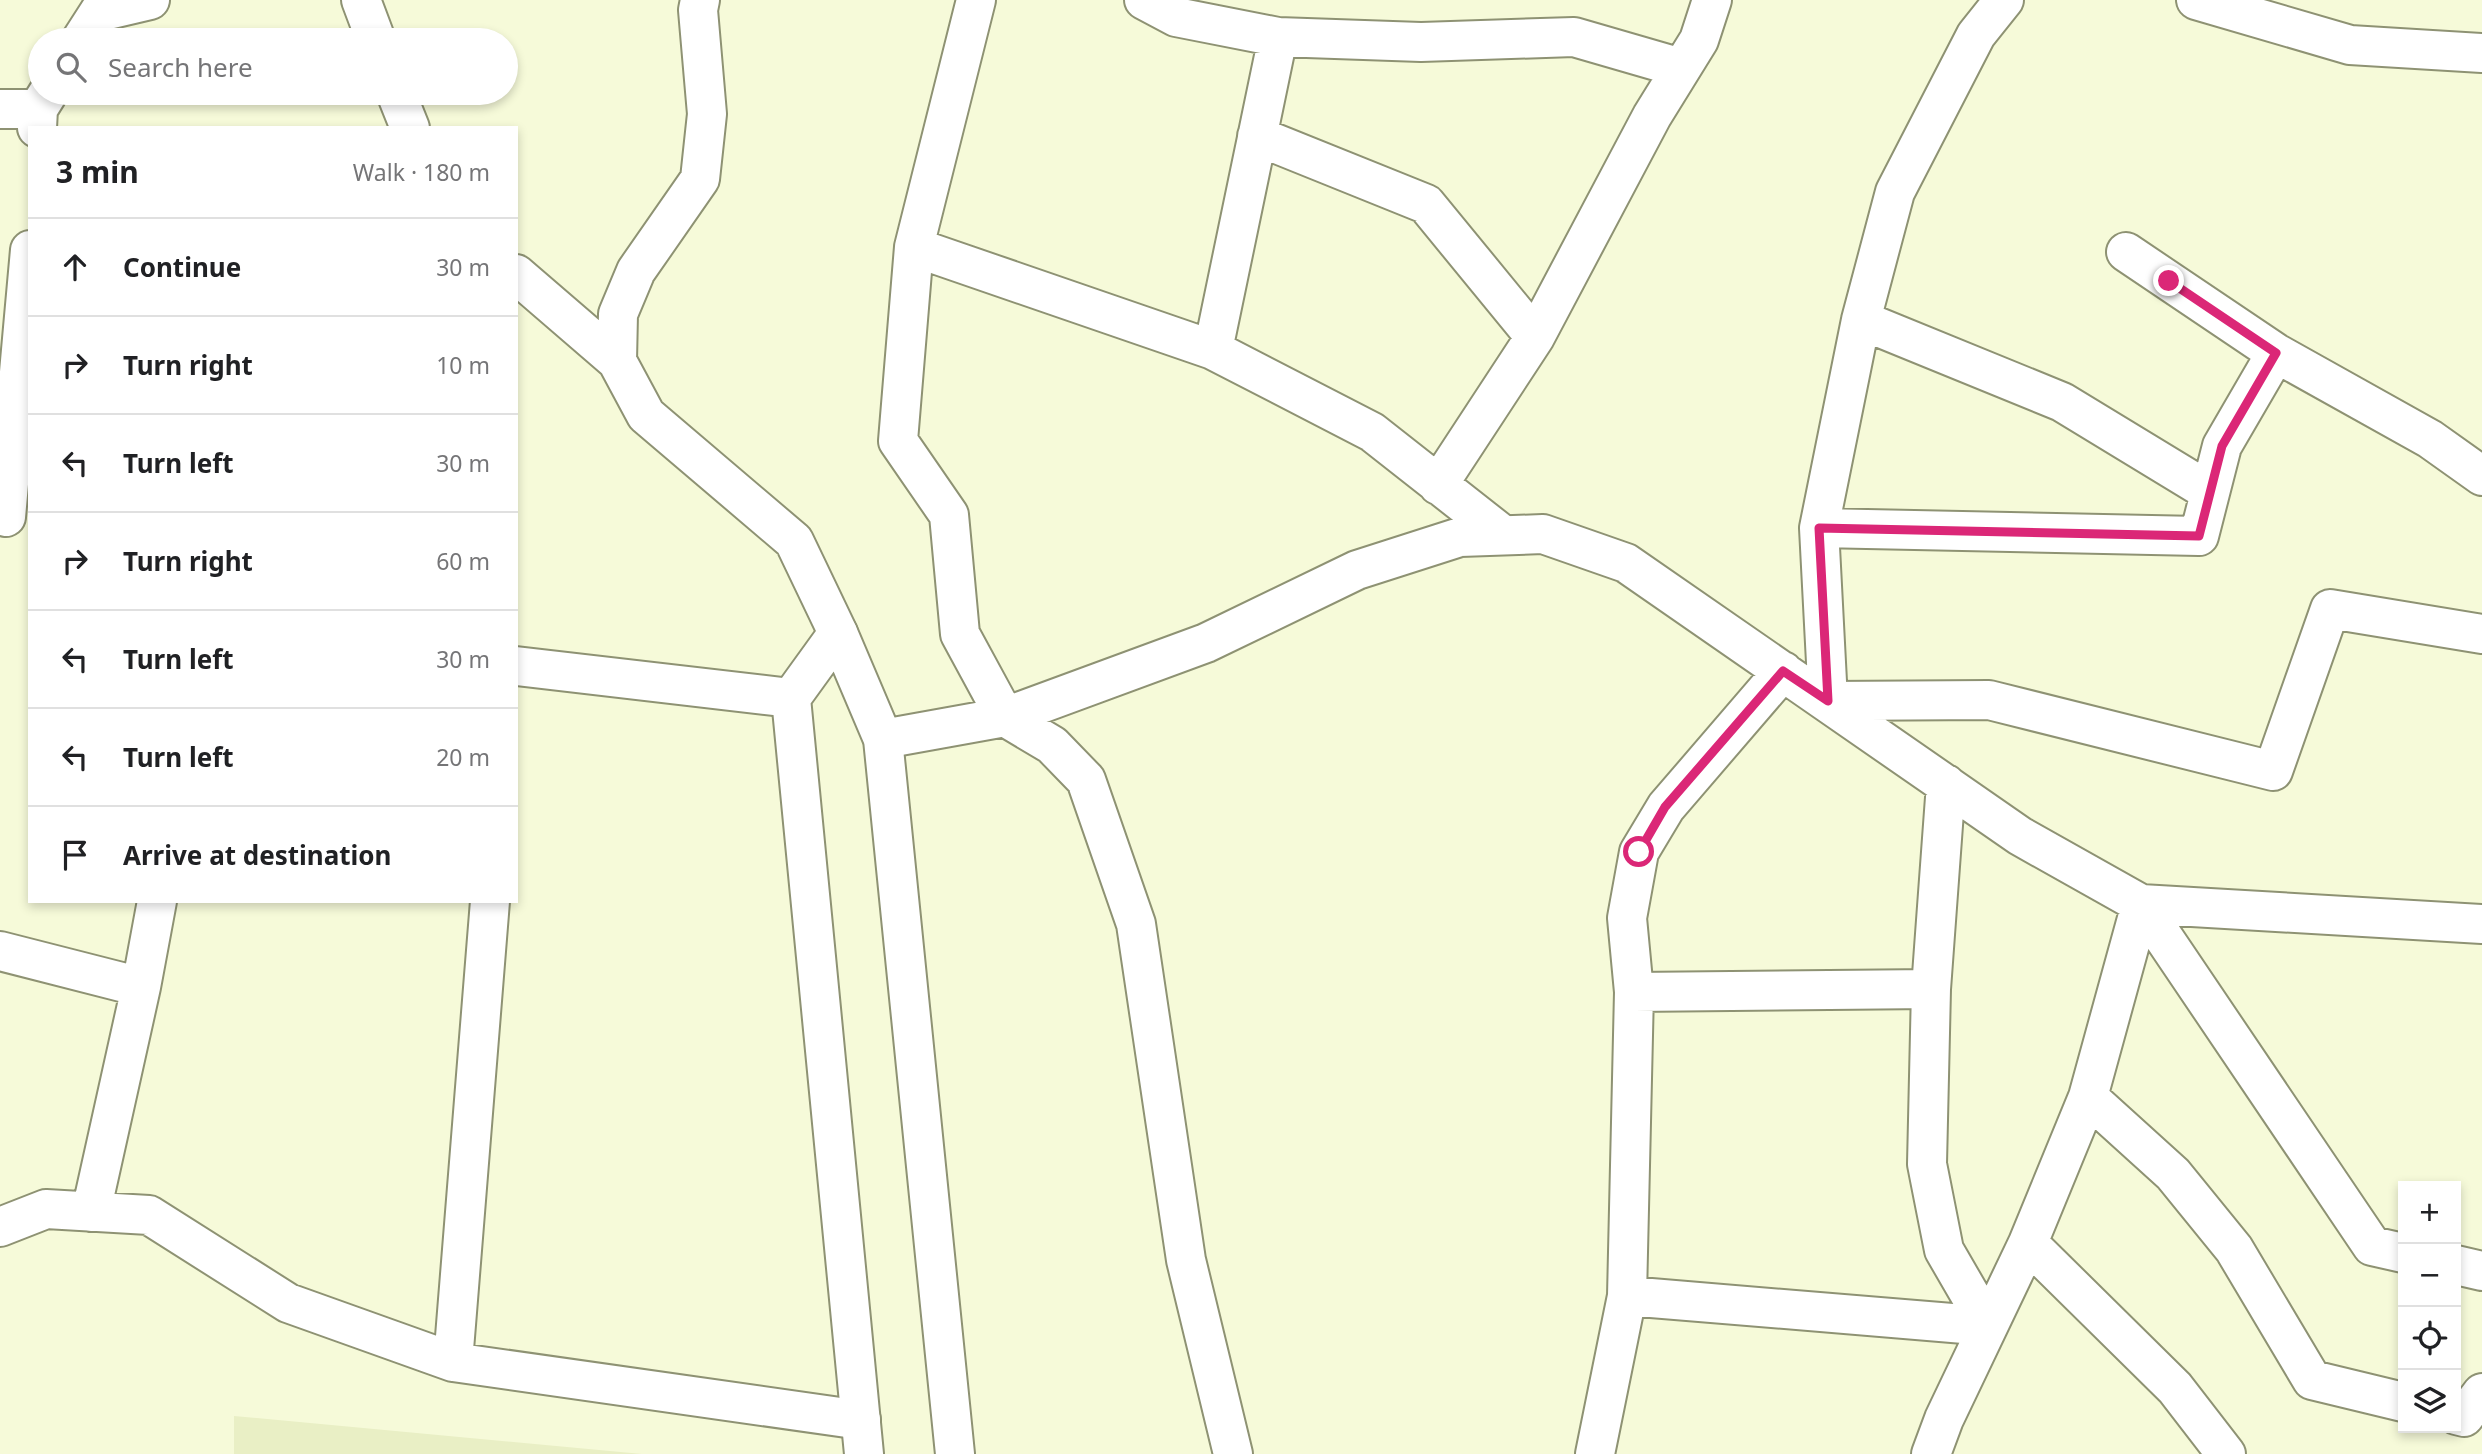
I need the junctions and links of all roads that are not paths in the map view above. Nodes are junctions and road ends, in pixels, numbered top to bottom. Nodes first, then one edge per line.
1 (150, 0) edge
2 (361, 0) edge
3 (700, 0) edge
4 (976, 0) edge
5 (1143, 0) edge
6 (1712, 0) edge
7 (2004, 0) edge
8 (2196, 0) edge
9 (89, 28) edge
10 (372, 28) edge
11 (1278, 37) junction
12 (2482, 53) edge
13 (1681, 68) junction
14 (401, 105) edge
15 (0, 109) edge
16 (41, 110) edge
17 (409, 126) edge
18 (1257, 136) junction
19 (914, 247) junction
20 (2126, 252) dead end
21 (518, 276) edge
22 (28, 287) edge
23 (1861, 320) junction
24 (1535, 337) junction
25 (1213, 350) junction
26 (2276, 353) junction
27 (617, 362) junction
28 (2482, 476) edge
29 (1438, 485) junction
30 (2210, 492) junction
31 (12, 517) edge
32 (1819, 528) junction
33 (1503, 535) junction
34 (838, 633) junction
35 (2482, 634) edge
36 (518, 666) edge
37 (1783, 671) junction
38 (791, 698) junction
39 (1828, 701) junction
40 (1005, 717) junction
41 (883, 739) junction
42 (1946, 784) junction
43 (157, 903) edge
44 (490, 903) edge
45 (2141, 904) junction
46 (2482, 925) edge
47 (0, 951) edge
48 (141, 987) junction
49 (1931, 989) junction
50 (1634, 992) junction
51 (2088, 1097) junction
52 (91, 1212) junction
53 (0, 1227) edge
54 (2028, 1243) junction
55 (2398, 1252) edge
56 (2461, 1266) edge
57 (2482, 1271) edge
58 (1627, 1296) junction
59 (1989, 1326) junction
60 (453, 1362) junction
61 (2482, 1393) edge
62 (2398, 1401) edge
63 (2461, 1416) edge
64 (863, 1437) edge
65 (955, 1454) edge
66 (1233, 1454) edge
67 (1595, 1454) edge
68 (1931, 1454) edge
69 (2226, 1454) edge

1 - 9 street
2 - 10 street
3 - 27 street
4 - 19 street
5 - 11 street
6 - 13 street
7 - 23 street
8 - 12 street
11 - 13 street
11 - 18 street
13 - 24 street
14 - 17 street
15 - 16 street
18 - 24 street
18 - 25 street
19 - 25 street
19 - 40 street
20 - 26 street
21 - 27 street
22 - 31 street
23 - 30 street
23 - 32 street
24 - 29 street
25 - 29 street
26 - 28 street
26 - 30 street
27 - 34 street
29 - 33 street
30 - 32 street
32 - 39 street
33 - 37 street
33 - 40 street
34 - 38 street
34 - 41 street
35 - 39 street
36 - 38 street
37 - 39 street
37 - 50 street
38 - 64 street
39 - 42 street
40 - 41 street
40 - 66 street
41 - 65 street
42 - 45 street
42 - 49 street
43 - 48 street
44 - 60 street
45 - 46 street
45 - 51 street
45 - 55 street
47 - 48 street
48 - 52 street
49 - 50 street
49 - 59 street
50 - 58 street
51 - 54 street
51 - 62 street
52 - 53 street
52 - 60 street
54 - 59 street
54 - 69 street
56 - 57 street
58 - 59 street
58 - 67 street
59 - 68 street
60 - 64 street
61 - 63 street

